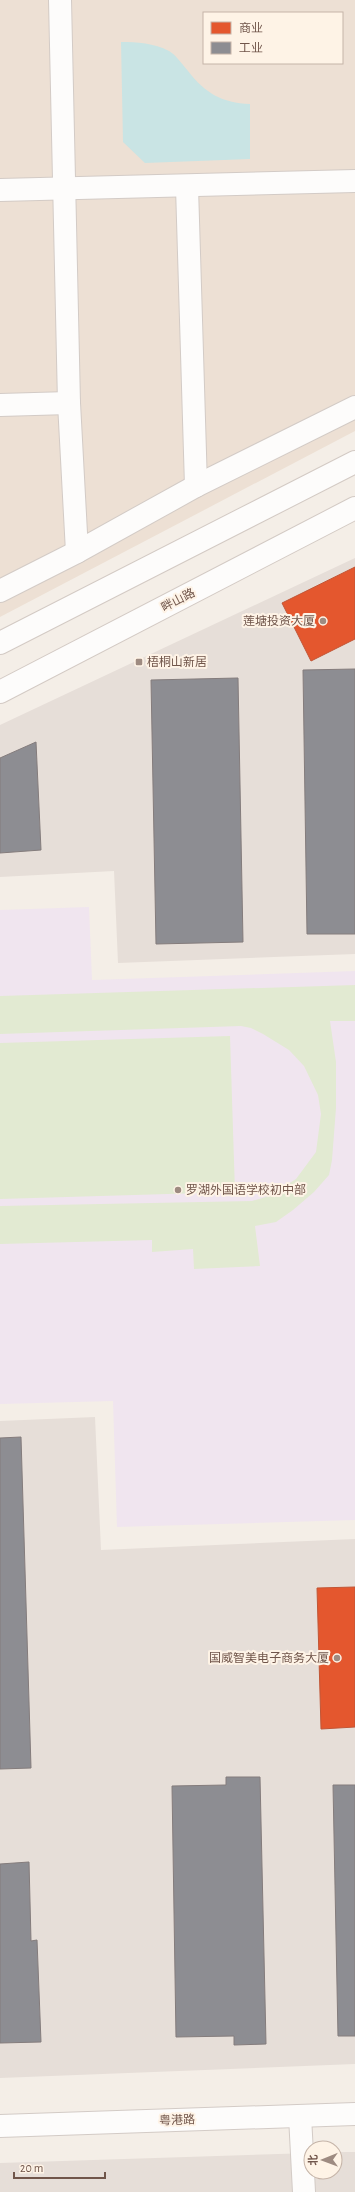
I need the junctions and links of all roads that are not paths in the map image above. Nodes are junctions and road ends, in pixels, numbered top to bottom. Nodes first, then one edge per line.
1 (60, 0) edge
2 (355, 180) edge
3 (187, 186) junction
4 (64, 188) junction
5 (0, 190) edge
6 (69, 404) junction
7 (0, 405) edge
8 (355, 407) edge
9 (355, 462) edge
10 (196, 486) junction
11 (355, 508) edge
12 (77, 552) junction
13 (0, 591) edge
14 (0, 643) edge
15 (0, 692) edge
16 (355, 2114) edge
17 (300, 2116) junction
18 (0, 2126) edge
19 (304, 2192) edge

1 - 4 street
2 - 3 street
3 - 4 street
3 - 10 street
4 - 5 street
4 - 6 street
6 - 7 street
6 - 12 street
8 - 10 street
9 - 14 street
10 - 12 street
11 - 15 street, 畔山路
12 - 13 street
16 - 17 street, 粤港路
17 - 18 street, 粤港路
17 - 19 street

